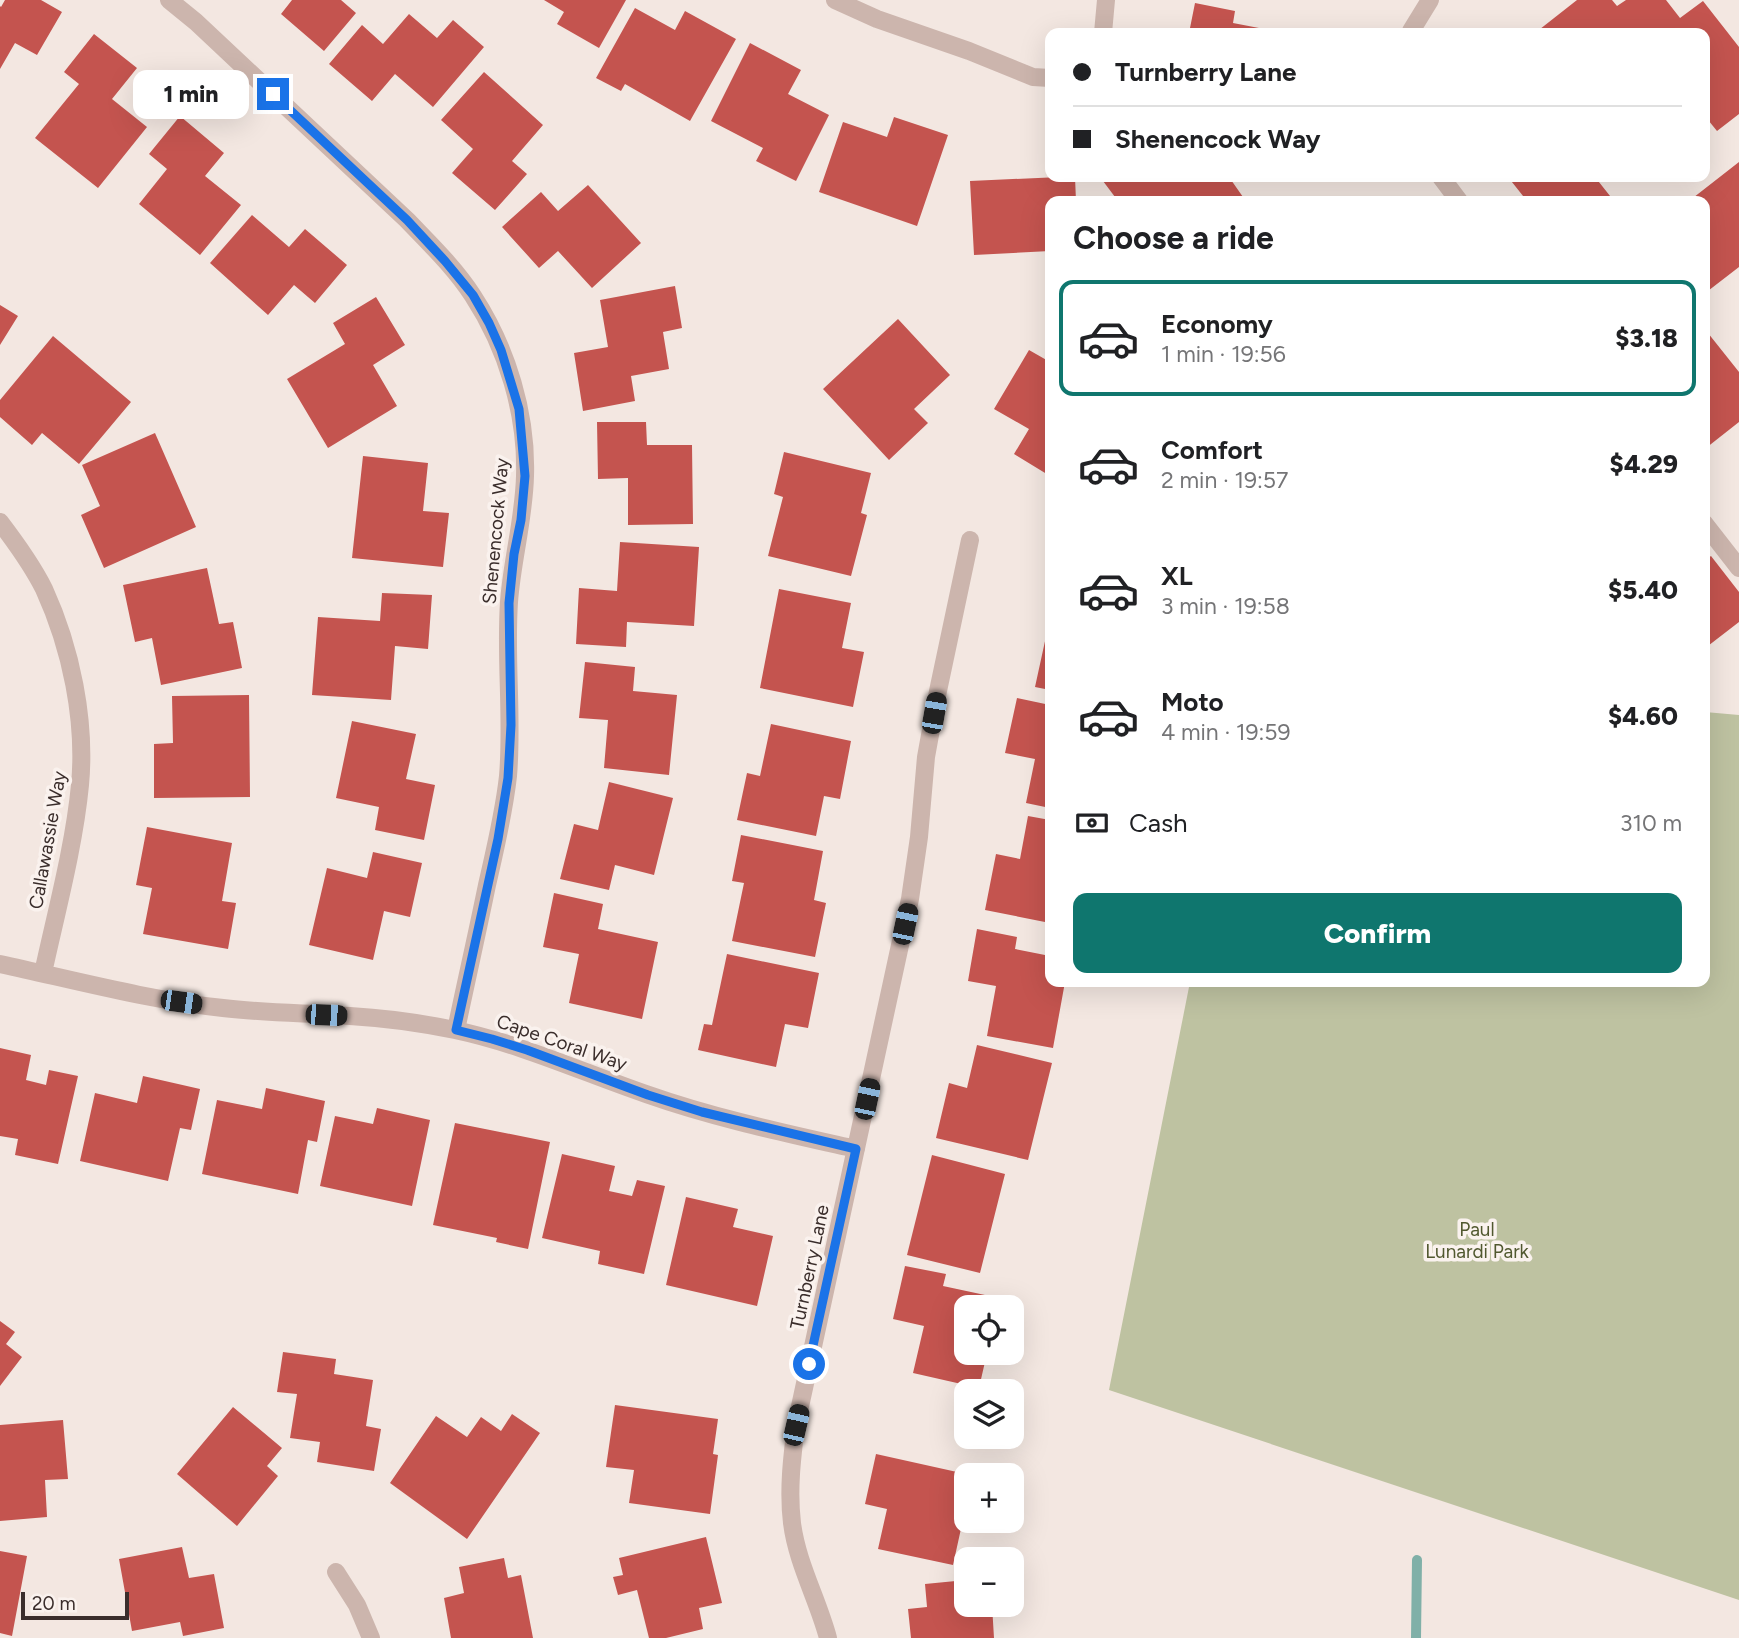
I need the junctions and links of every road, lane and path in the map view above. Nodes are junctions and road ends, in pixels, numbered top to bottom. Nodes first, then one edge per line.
1 (169, 0) edge
2 (835, 0) edge
3 (1106, 0) edge
4 (1430, 0) edge
5 (1103, 28) edge
6 (1413, 28) edge
7 (1045, 78) edge
8 (0, 522) edge
9 (1710, 531) edge
10 (970, 540) dead end
11 (1739, 568) edge
12 (0, 964) edge
13 (43, 973) junction
14 (456, 1030) junction
15 (856, 1149) junction
16 (336, 1572) dead end
17 (371, 1638) edge
18 (828, 1638) edge

1 - 14 street, Shenencock Way
2 - 7 street
3 - 5 street
4 - 6 street
8 - 13 street, Callawassie Way
9 - 11 street
10 - 15 street, Turnberry Lane
12 - 13 street, Cape Coral Way
13 - 14 street, Cape Coral Way
14 - 15 street, Cape Coral Way
15 - 18 street, Turnberry Lane
16 - 17 street

